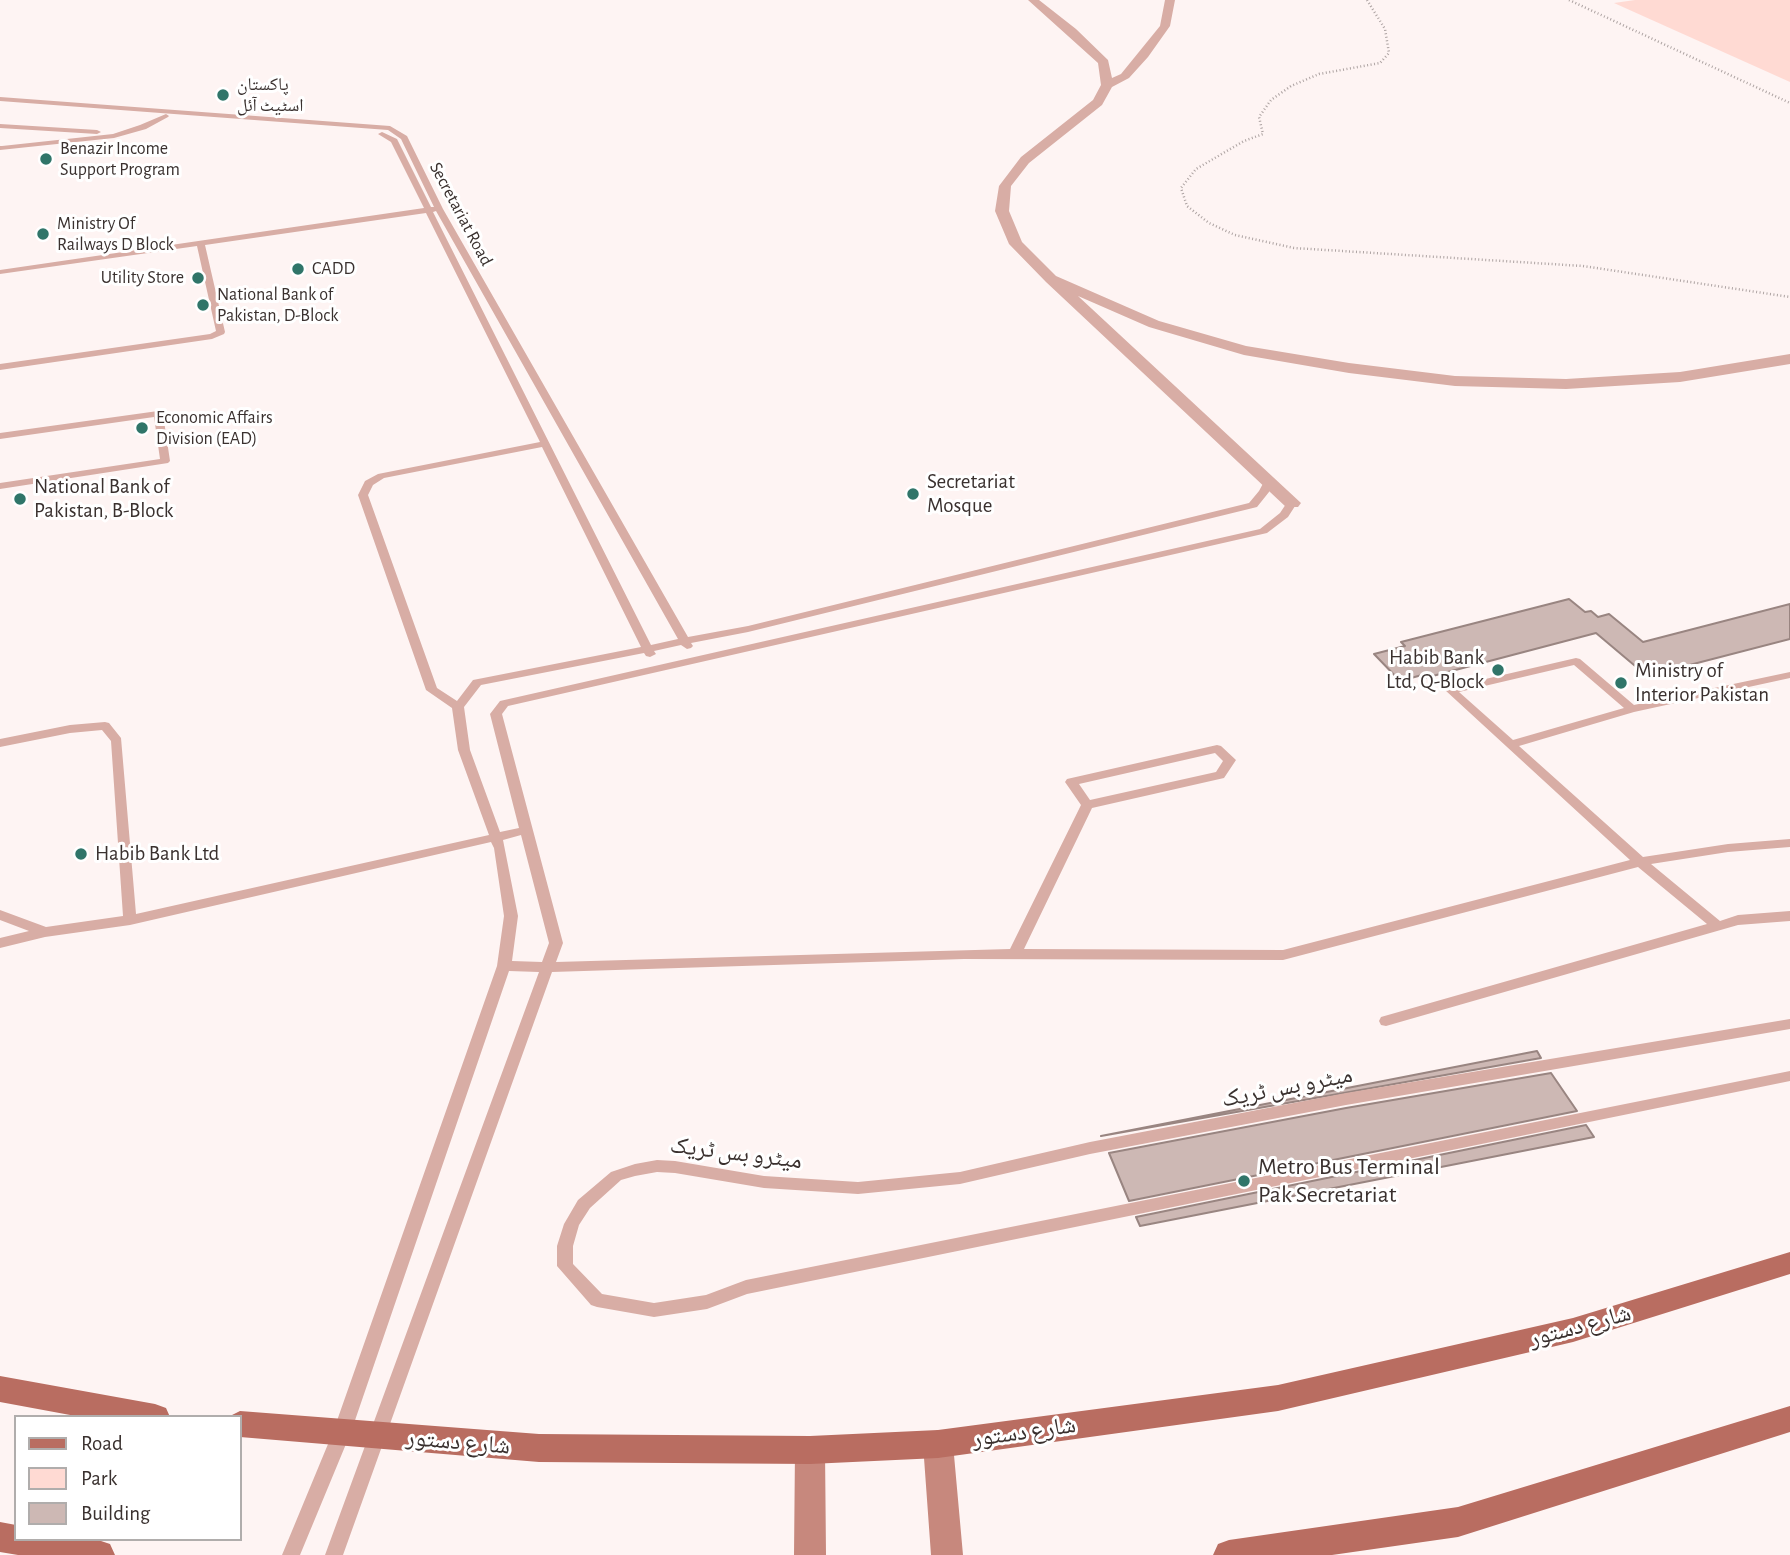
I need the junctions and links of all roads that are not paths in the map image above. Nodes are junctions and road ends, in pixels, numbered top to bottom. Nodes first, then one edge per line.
1 (1033, 0) edge
2 (1170, 0) edge
3 (1107, 85) junction
4 (0, 101) edge
5 (166, 116) junction
6 (0, 126) edge
7 (121, 134) junction
8 (2, 148) edge
9 (439, 209) junction
10 (429, 211) junction
11 (201, 244) junction
12 (0, 272) edge
13 (1051, 279) junction
14 (1790, 359) edge
15 (0, 366) edge
16 (0, 436) edge
17 (545, 444) junction
18 (1269, 480) junction
19 (0, 486) edge
20 (1292, 503) joint
21 (685, 642) junction
22 (648, 650) junction
23 (693, 659) junction
24 (656, 667) junction
25 (1790, 675) edge
26 (458, 707) junction
27 (1632, 709) junction
28 (0, 743) edge
29 (1512, 744) junction
30 (1087, 805) junction
31 (527, 830) junction
32 (496, 838) junction
33 (1790, 843) edge
34 (1640, 862) junction
35 (0, 915) edge
36 (1790, 916) edge
37 (130, 920) junction
38 (1718, 926) junction
39 (45, 932) junction
40 (0, 943) edge
41 (1014, 954) junction
42 (504, 966) junction
43 (547, 967) junction
44 (1386, 1021) dead end
45 (1790, 1024) edge
46 (1790, 1076) edge
47 (1790, 1263) edge
48 (0, 1389) edge
49 (144, 1415) edge
50 (1790, 1419) edge
51 (242, 1424) edge
52 (342, 1432) junction
53 (378, 1436) junction
54 (938, 1444) junction
55 (810, 1450) junction
56 (22, 1541) edge
57 (99, 1555) edge
58 (292, 1555) edge
59 (334, 1555) edge
60 (810, 1555) edge
61 (947, 1555) edge
62 (1229, 1555) edge

1 - 3 street
2 - 3 street
3 - 13 street
4 - 5 lane, Secretariat Road
4 - 9 lane, Secretariat Road
5 - 7 lane
5 - 10 lane, Secretariat Road
6 - 7 lane
7 - 8 lane
9 - 10 lane
9 - 21 lane, Secretariat Road
10 - 11 lane
10 - 17 lane, Secretariat Road
11 - 12 lane
11 - 15 lane
13 - 14 street
13 - 18 street
16 - 19 lane
17 - 22 lane, Secretariat Road
17 - 26 lane
18 - 20 street
18 - 21 lane
20 - 23 lane
21 - 22 lane
21 - 23 lane, Secretariat Road
22 - 24 lane, Secretariat Road
22 - 26 lane
23 - 24 lane
24 - 31 lane
25 - 27 lane
26 - 32 lane
27 - 29 lane
27 - 29 lane
28 - 37 lane
29 - 34 lane
30 - 30 lane
30 - 41 lane
31 - 32 lane
31 - 43 lane
32 - 37 lane
32 - 42 lane
33 - 34 lane
34 - 38 lane
34 - 41 lane
35 - 39 lane
36 - 38 lane
37 - 39 lane
38 - 44 lane
39 - 40 lane
41 - 43 lane
42 - 43 lane
42 - 52 lane
43 - 53 lane
45 - 46 lane, میٹرو بس ٹریک
47 - 54 main road, شارع دستور
48 - 49 main road
50 - 62 main road
51 - 52 main road, شارع دستور
52 - 53 main road, شارع دستور
52 - 58 lane
53 - 55 main road, شارع دستور
53 - 59 lane
54 - 55 main road, شارع دستور
54 - 61 street
55 - 60 street
56 - 57 main road

